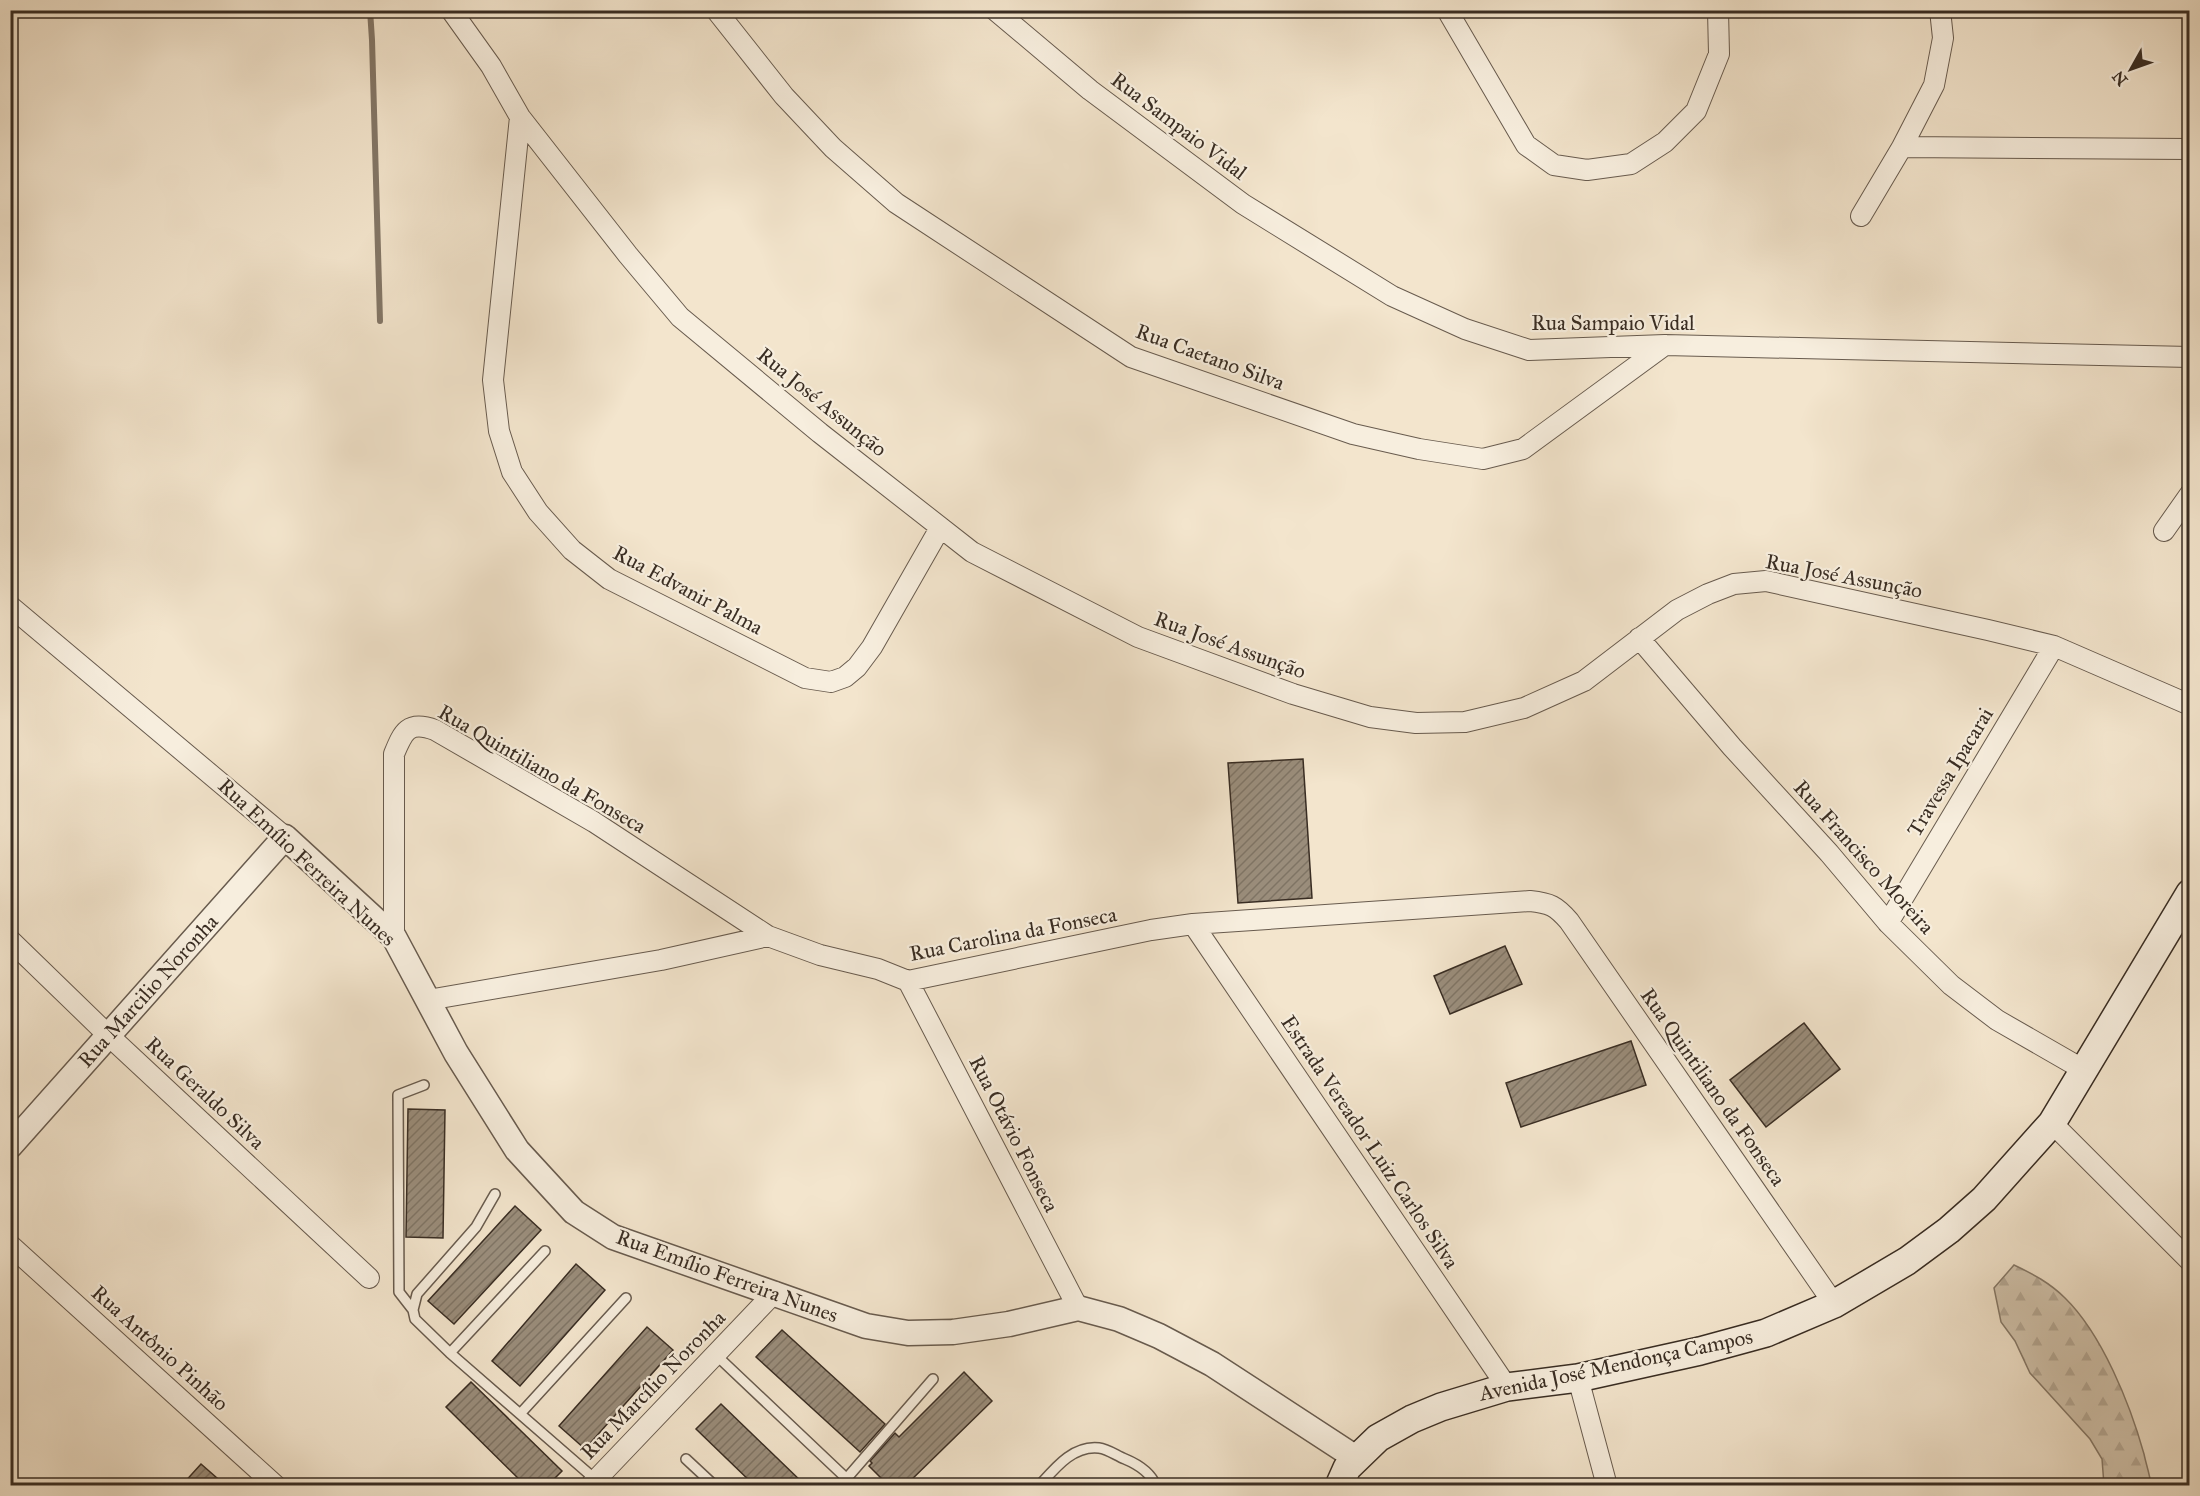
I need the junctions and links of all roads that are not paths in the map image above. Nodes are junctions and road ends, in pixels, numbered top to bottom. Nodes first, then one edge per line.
1 (452, 10) edge
2 (716, 10) edge
3 (995, 10) edge
4 (1447, 10) edge
5 (1718, 10) edge
6 (1940, 10) edge
7 (520, 117) junction
8 (1902, 147) junction
9 (2190, 149) edge
10 (1860, 216) dead end
11 (1665, 345) junction
12 (2190, 357) edge
13 (2190, 494) edge
14 (940, 528) junction
15 (2164, 531) dead end
16 (10, 606) edge
17 (1639, 638) junction
18 (2054, 646) junction
19 (2190, 705) edge
20 (285, 837) junction
21 (2190, 893) edge
22 (1546, 902) joint
23 (1888, 923) junction
24 (1193, 924) junction
25 (768, 936) junction
26 (394, 937) junction
27 (10, 940) edge
28 (908, 981) junction
29 (428, 1000) junction
30 (108, 1035) junction
31 (2084, 1070) junction
32 (424, 1085) dead end
33 (2052, 1122) junction
34 (10, 1146) edge
35 (495, 1194) dead end
36 (10, 1245) edge
37 (546, 1251) dead end
38 (2190, 1261) edge
39 (369, 1278) dead end
40 (775, 1292) junction
41 (626, 1298) dead end
42 (1834, 1304) junction
43 (1078, 1308) junction
44 (412, 1310) junction
45 (450, 1353) junction
46 (716, 1355) junction
47 (1578, 1378) junction
48 (933, 1379) dead end
49 (1507, 1387) junction
50 (520, 1414) junction
51 (1356, 1458) junction
52 (686, 1459) dead end
53 (843, 1482) edge
54 (593, 1483) edge
55 (1155, 1483) edge
56 (276, 1485) edge
57 (715, 1485) edge
58 (1039, 1485) edge
59 (1339, 1485) edge
60 (1607, 1485) edge

1 - 7 street, Rua José Assunção
2 - 11 street, Rua Caetano Silva
3 - 11 street, Rua Sampaio Vidal
4 - 5 street
6 - 8 street
7 - 14 street, Rua José Assunção
7 - 14 street, Rua Edvanir Palma
8 - 9 street
8 - 10 street
11 - 12 street, Rua Sampaio Vidal
13 - 15 street
14 - 17 street, Rua José Assunção
16 - 20 street, Rua Emílio Ferreira Nunes
17 - 18 street, Rua José Assunção
17 - 23 street, Rua Francisco Moreira
18 - 19 street, Rua José Assunção
18 - 23 street, Travessa Ipacarai
20 - 26 street, Rua Emílio Ferreira Nunes
20 - 30 street, Rua Marcilio Noronha
21 - 31 main road, Avenida José Mendonça Campos
22 - 24 street, Rua Carolina da Fonseca
22 - 42 street, Rua Quintiliano da Fonseca
23 - 31 street, Rua Francisco Moreira
24 - 28 street, Rua Carolina da Fonseca
24 - 49 street, Estrada Vereador Luiz Carlos Silva
25 - 26 street, Rua Quintiliano da Fonseca
25 - 28 street, Rua Carolina da Fonseca
25 - 29 street
26 - 29 street, Rua Emílio Ferreira Nunes
27 - 30 street, Rua Geraldo Silva
28 - 43 street, Rua Otávio Fonseca
29 - 40 street, Rua Emílio Ferreira Nunes
30 - 34 street, Rua Marcilio Noronha
30 - 39 street, Rua Geraldo Silva
31 - 33 main road, Avenida José Mendonça Campos
32 - 44 lane
33 - 38 street
33 - 42 main road, Avenida José Mendonça Campos
35 - 44 lane
36 - 56 street, Rua Antônio Pinhão
37 - 45 lane
40 - 43 street, Rua Emílio Ferreira Nunes
40 - 46 street, Rua Marcílio Noronha
41 - 50 lane
42 - 47 main road, Avenida José Mendonça Campos
43 - 51 street, Rua Emílio Ferreira Nunes
44 - 45 lane
45 - 50 lane
46 - 53 lane
46 - 54 street, Rua Marcílio Noronha
47 - 49 main road, Avenida José Mendonça Campos
47 - 60 street
48 - 53 lane
49 - 51 main road, Avenida José Mendonça Campos
50 - 54 lane
51 - 59 main road, Avenida José Mendonça Campos
52 - 57 lane
55 - 58 lane

